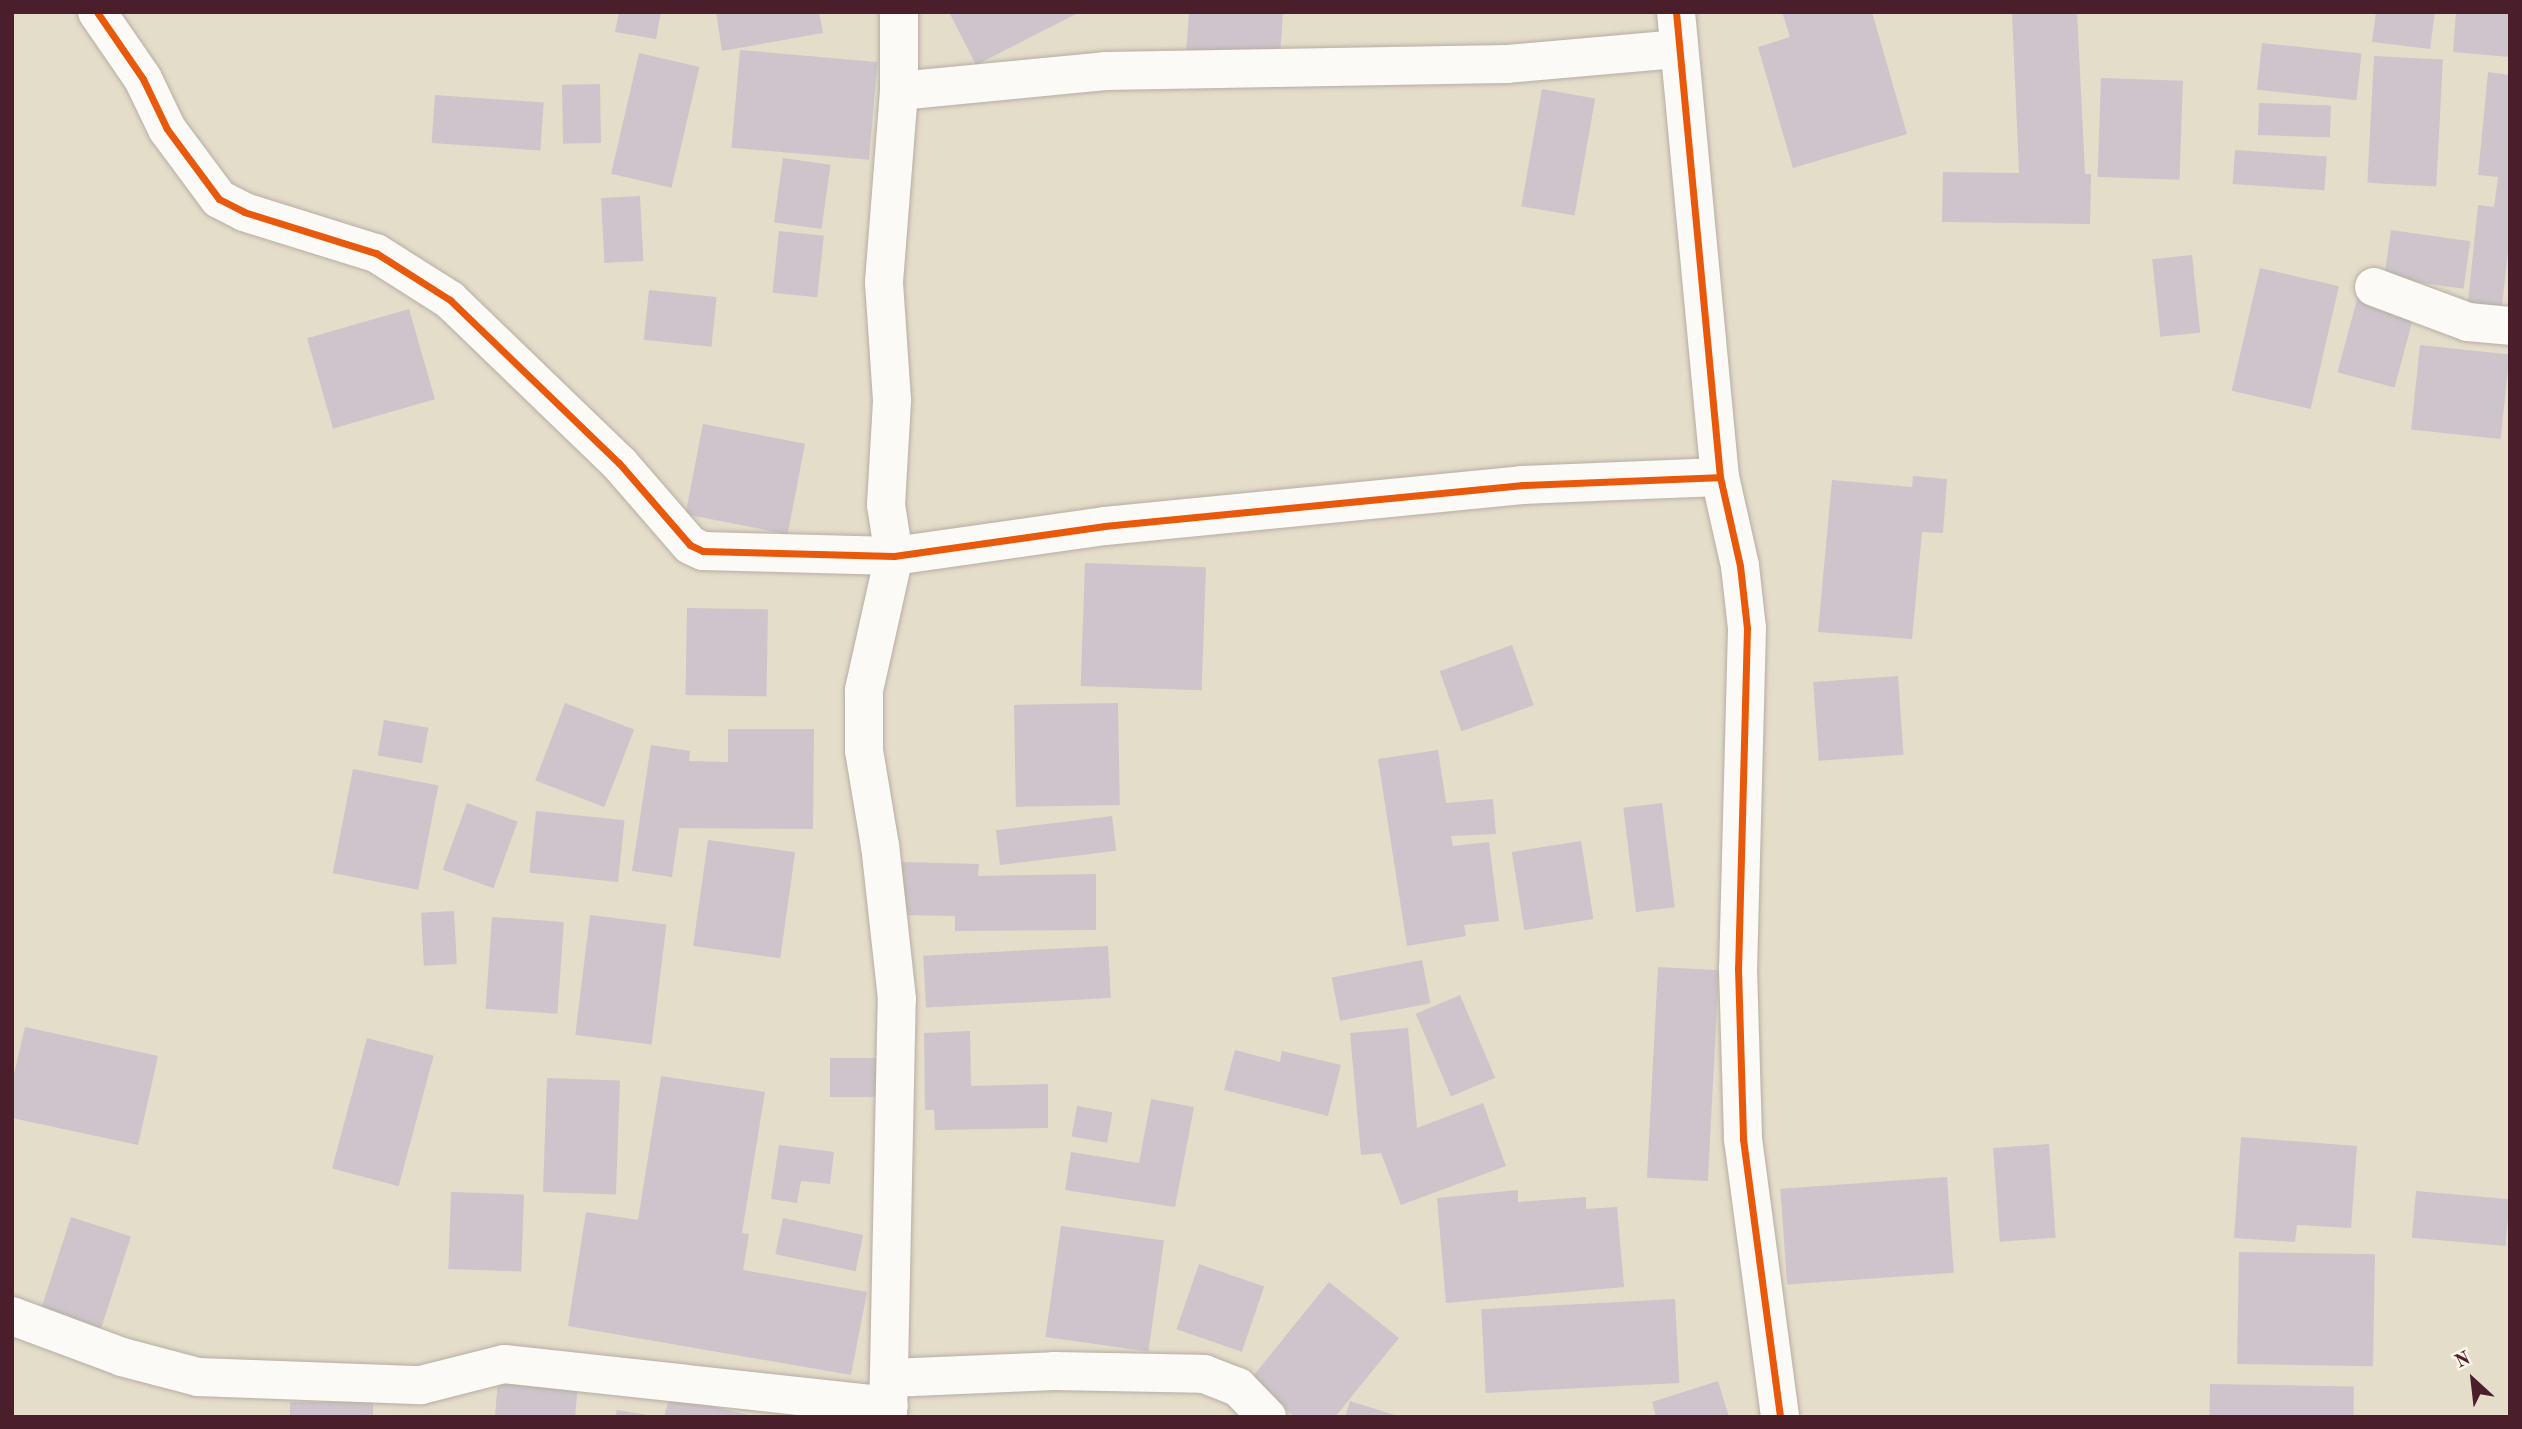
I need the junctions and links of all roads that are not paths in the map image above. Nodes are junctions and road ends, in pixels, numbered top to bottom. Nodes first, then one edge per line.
1 (97, 12) edge
2 (899, 12) edge
3 (1677, 31) edge
4 (899, 91) junction
5 (2374, 287) dead end
6 (2510, 326) edge
7 (1720, 477) junction
8 (894, 556) junction
9 (12, 1317) edge
10 (889, 1400) edge
11 (1267, 1417) edge
12 (1780, 1417) edge

1 - 8 street
2 - 4 street
3 - 4 street
3 - 7 street
4 - 8 street
5 - 6 street
7 - 8 street
7 - 12 street
8 - 10 street
9 - 10 street
10 - 11 street

